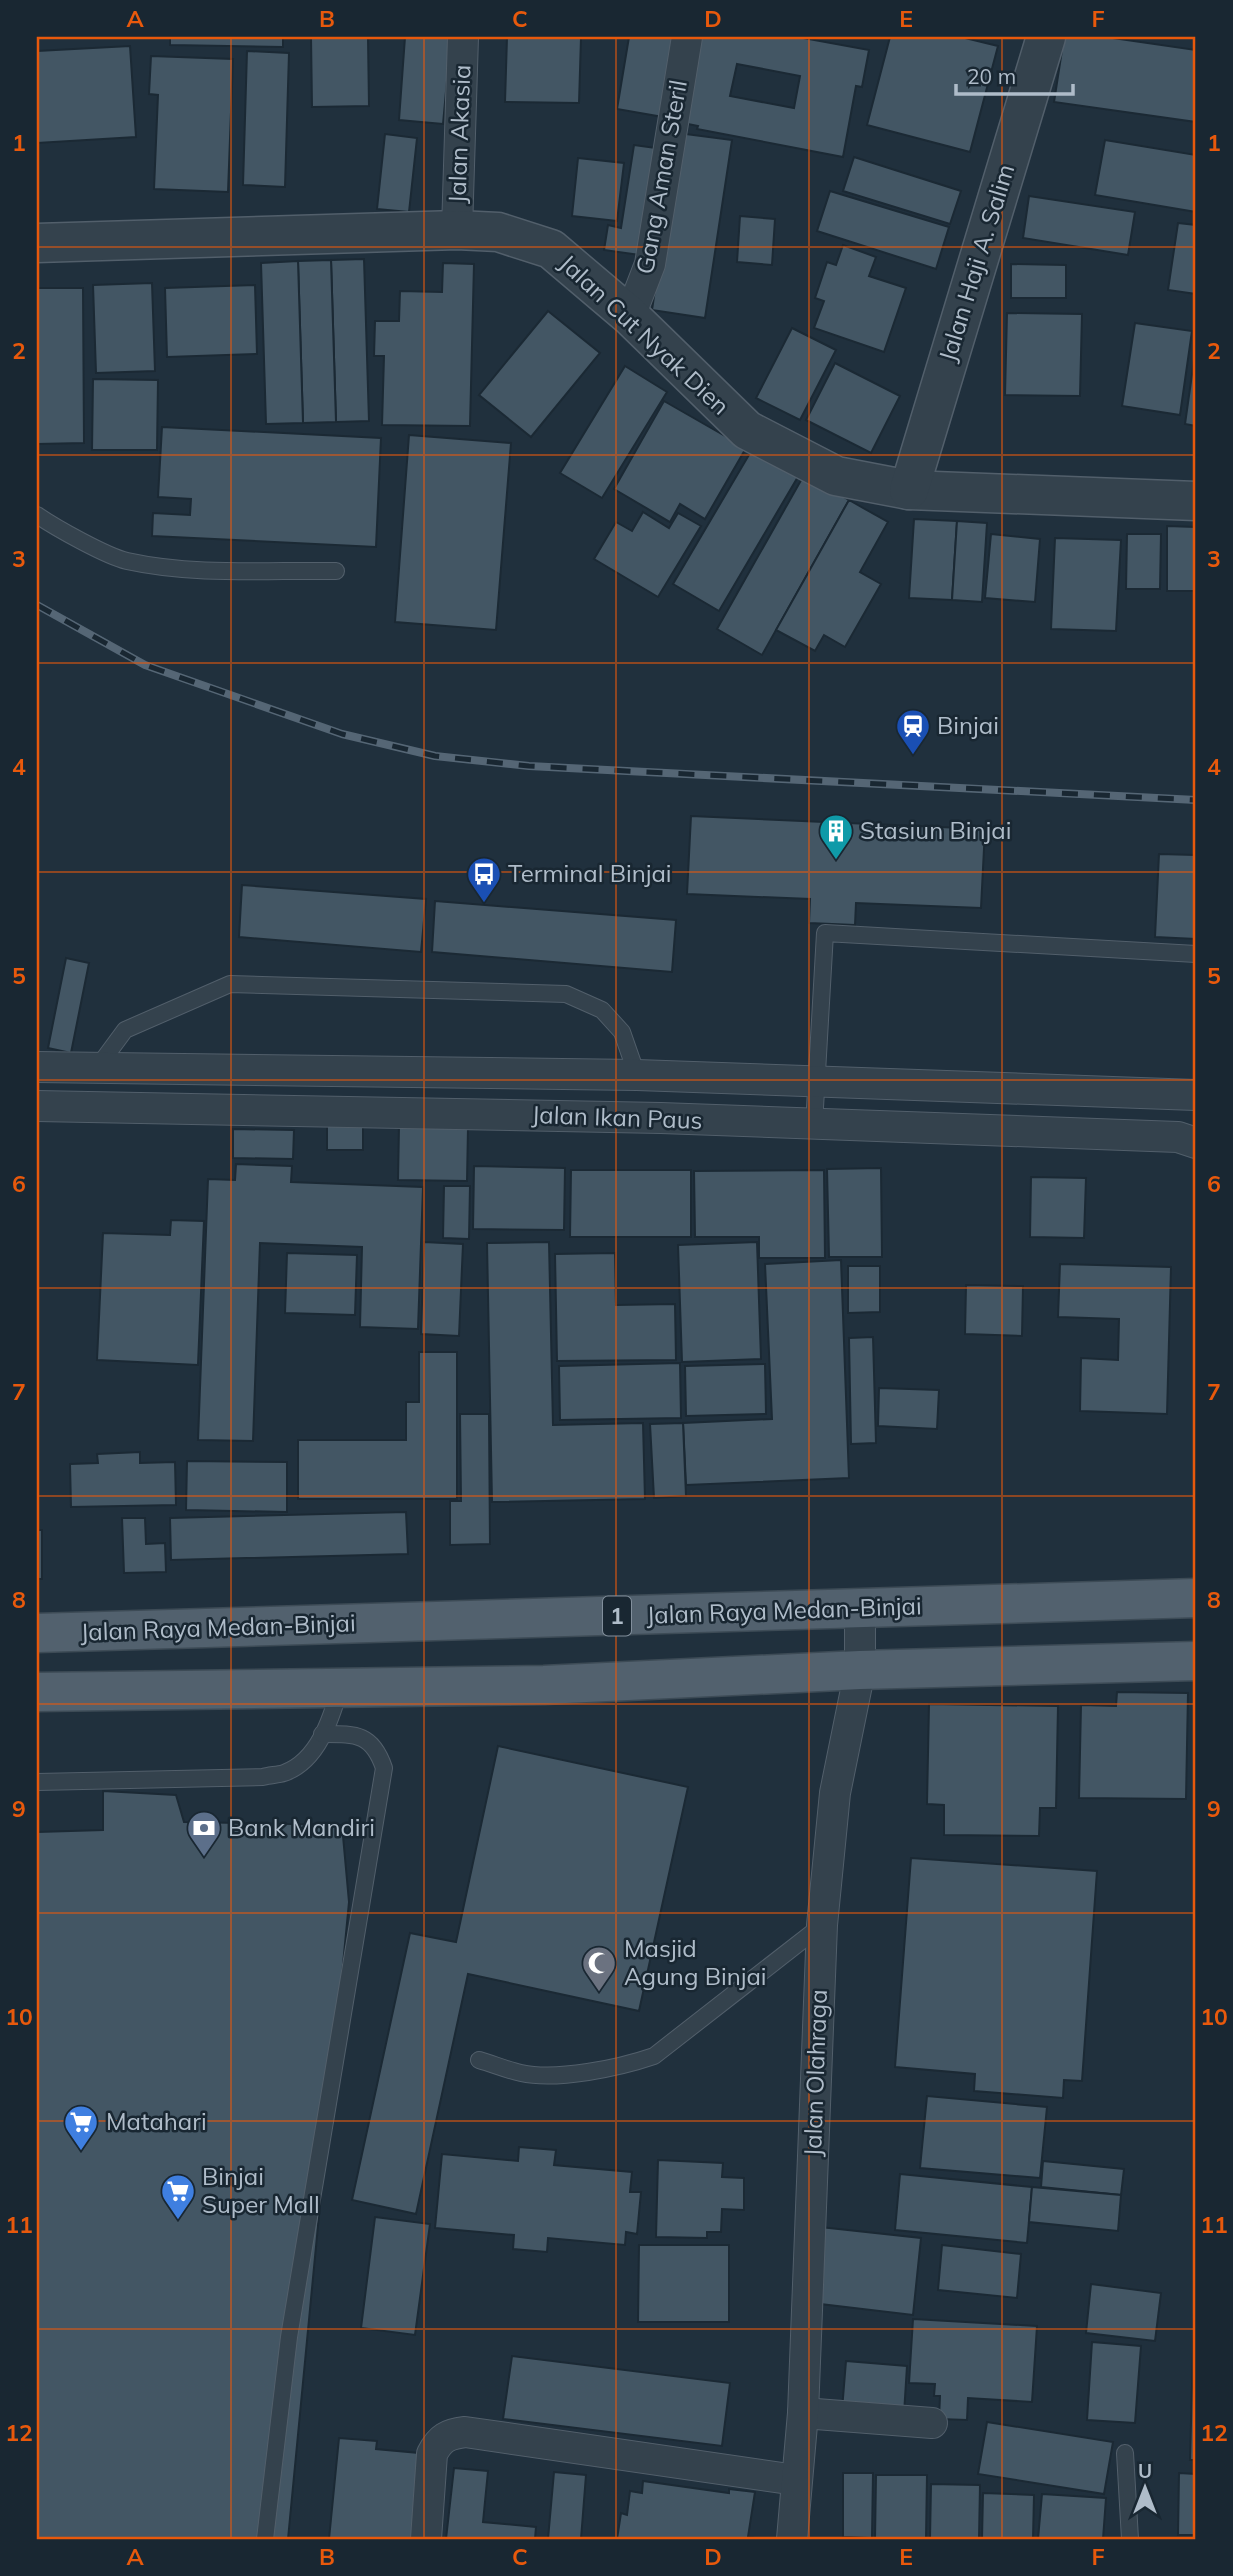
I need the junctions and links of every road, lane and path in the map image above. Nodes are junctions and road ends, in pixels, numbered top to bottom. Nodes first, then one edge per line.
1 (463, 37) edge
2 (687, 37) edge
3 (1046, 37) edge
4 (457, 230) junction
5 (37, 243) edge
6 (630, 316) junction
7 (909, 490) junction
8 (1196, 501) edge
9 (37, 515) edge
10 (336, 571) dead end
11 (1196, 954) edge
12 (37, 1067) edge
13 (97, 1068) junction
14 (364, 1072) junction
15 (638, 1075) junction
16 (817, 1080) junction
17 (1196, 1095) edge
18 (37, 1106) edge
19 (366, 1112) junction
20 (814, 1125) junction
21 (1196, 1143) edge
22 (1196, 1598) edge
23 (860, 1608) junction
24 (37, 1633) edge
25 (1196, 1661) edge
26 (860, 1670) junction
27 (340, 1688) junction
28 (37, 1692) edge
29 (322, 1734) junction
30 (37, 1782) edge
31 (822, 1926) junction
32 (480, 2060) dead end
33 (803, 2413) junction
34 (932, 2423) dead end
35 (1125, 2453) dead end
36 (796, 2480) junction
37 (265, 2539) edge
38 (426, 2539) edge
39 (792, 2539) edge
40 (1130, 2539) edge

1 - 4 street, Jalan Akasia
2 - 6 street, Gang Aman Steril
3 - 7 street, Jalan Haji A. Salim
4 - 5 street, Jalan Cut Nyak Dien
4 - 6 street, Jalan Cut Nyak Dien
6 - 7 street, Jalan Cut Nyak Dien
7 - 8 street, Jalan Cut Nyak Dien
9 - 10 lane
11 - 16 lane
12 - 13 street, Jalan Ikan Paus
13 - 14 street, Jalan Ikan Paus
13 - 15 lane
14 - 15 street, Jalan Ikan Paus
14 - 19 street
15 - 16 street, Jalan Ikan Paus
16 - 17 street, Jalan Ikan Paus
16 - 20 lane
18 - 19 street, Jalan Ikan Paus
19 - 20 street, Jalan Ikan Paus
20 - 21 street, Jalan Ikan Paus
22 - 23 main road, Jalan Raya Medan-Binjai / 1
23 - 24 main road, Jalan Raya Medan-Binjai / 1
23 - 26 street, Jalan Olahraga
25 - 26 main road
26 - 27 main road
26 - 31 street, Jalan Olahraga
27 - 28 main road
27 - 29 lane
29 - 30 lane
29 - 37 lane
31 - 32 lane
31 - 33 street, Jalan Olahraga
33 - 34 street
33 - 36 street, Jalan Olahraga
35 - 40 lane
36 - 38 street
36 - 39 street, Jalan Olahraga

